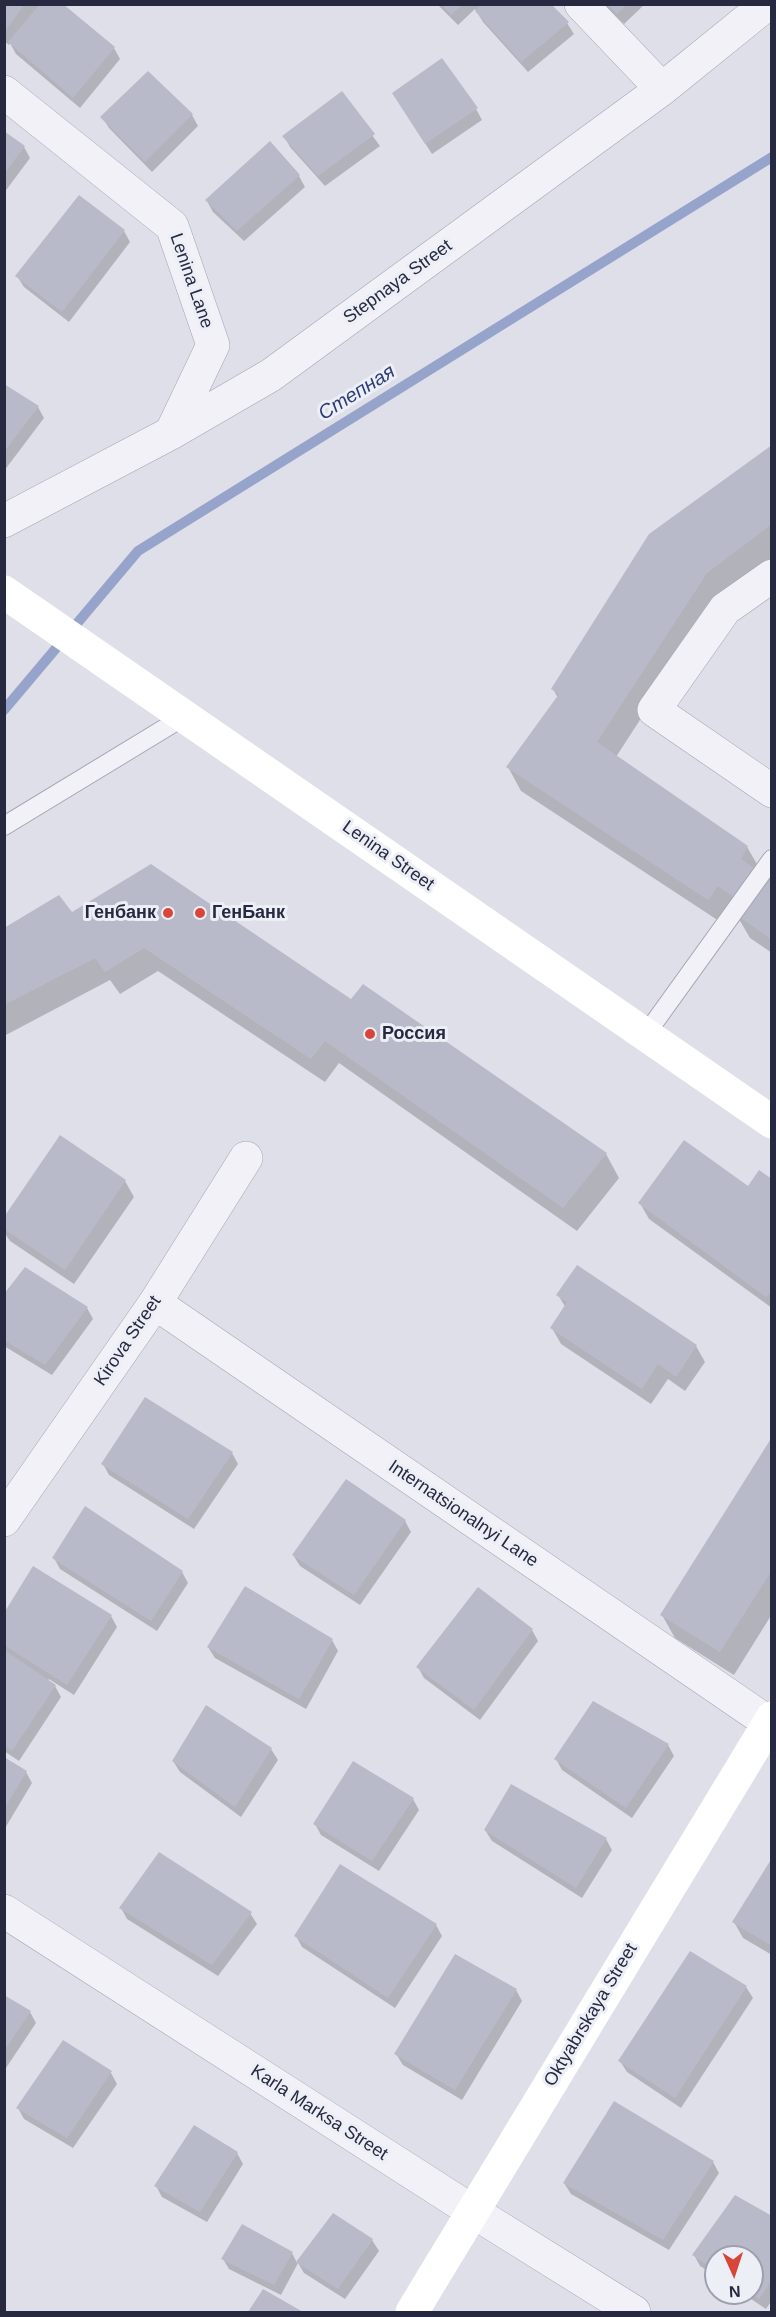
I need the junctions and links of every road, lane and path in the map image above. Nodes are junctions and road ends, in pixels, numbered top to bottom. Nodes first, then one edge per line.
1 (581, 4) edge
2 (767, 4) edge
3 (662, 89) junction
4 (4, 92) edge
5 (171, 433) junction
6 (4, 521) edge
7 (771, 576) edge
8 (4, 592) edge
9 (185, 716) junction
10 (771, 790) edge
11 (4, 826) edge
12 (771, 859) edge
13 (646, 1034) junction
14 (771, 1122) edge
15 (246, 1158) dead end
16 (155, 1303) junction
17 (4, 1520) edge
18 (770, 1722) edge
19 (4, 1911) edge
20 (472, 2211) junction
21 (412, 2313) edge
22 (634, 2313) edge

1 - 3 street
2 - 3 street, Stepnaya Street
3 - 5 street, Stepnaya Street
4 - 5 street, Lenina Lane
5 - 6 street, Stepnaya Street
7 - 10 street
8 - 9 main road, Lenina Street
9 - 11 lane
9 - 13 main road, Lenina Street
12 - 13 lane
13 - 14 main road, Lenina Street
15 - 16 street, Kirova Street
16 - 17 street, Kirova Street
16 - 18 street, Internatsionalnyi Lane
18 - 20 main road, Oktyabrskaya Street
19 - 20 street, Karla Marksa Street
20 - 21 main road, Oktyabrskaya Street
20 - 22 street, Karla Marksa Street

